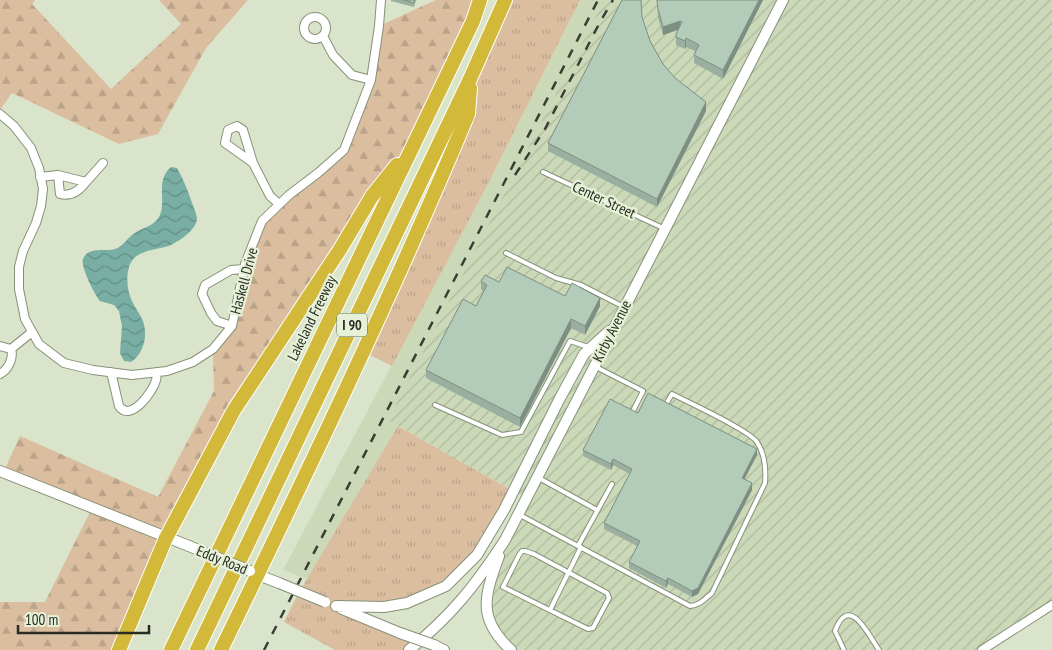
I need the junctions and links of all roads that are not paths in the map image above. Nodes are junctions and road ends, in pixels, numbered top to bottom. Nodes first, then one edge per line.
1 (381, 0) edge
2 (480, 0) edge
3 (505, 0) edge
4 (784, 0) edge
5 (323, 36) dead end
6 (371, 80) junction
7 (470, 80) junction
8 (0, 114) edge
9 (3, 123) edge
10 (414, 142) junction
11 (103, 163) dead end
12 (253, 163) junction
13 (543, 172) dead end
14 (58, 175) junction
15 (40, 177) junction
16 (86, 182) junction
17 (279, 204) junction
18 (665, 229) junction
19 (506, 253) dead end
20 (244, 269) junction
21 (624, 307) junction
22 (232, 326) junction
23 (614, 327) junction
24 (32, 332) junction
25 (0, 346) edge
26 (11, 348) junction
27 (591, 348) junction
28 (594, 366) junction
29 (111, 372) junction
30 (157, 372) junction
31 (0, 374) edge
32 (435, 405) dead end
33 (665, 406) edge
34 (632, 413) edge
35 (0, 471) edge
36 (537, 477) junction
37 (612, 484) dead end
38 (597, 510) junction
39 (518, 514) junction
40 (166, 538) junction
41 (505, 540) junction
42 (579, 546) junction
43 (254, 573) junction
44 (568, 573) junction
45 (336, 606) junction
46 (1052, 606) edge
47 (550, 610) junction
48 (412, 647) edge
49 (439, 648) edge
50 (119, 650) edge
51 (171, 650) edge
52 (197, 650) edge
53 (221, 650) edge
54 (511, 650) edge
55 (844, 650) edge
56 (879, 650) edge
57 (982, 650) edge

1 - 6 street, Haskell Drive
2 - 10 highway, Lakeland Freeway / I 90
3 - 7 highway, I 90
4 - 18 street, Kirby Avenue
5 - 6 street
6 - 17 street, Haskell Drive
7 - 43 highway
7 - 52 highway, I 90
8 - 9 street, Haskell Drive
9 - 15 street, Haskell Drive
10 - 40 highway
10 - 51 highway, Lakeland Freeway / I 90
11 - 16 street
12 - 12 street
12 - 17 street
13 - 18 lane, Center Street
14 - 15 street
14 - 16 street
14 - 16 street
15 - 24 street, Haskell Drive
17 - 20 street, Haskell Drive
18 - 21 street, Kirby Avenue
19 - 21 lane
20 - 22 street, Haskell Drive
20 - 22 street
21 - 23 street, Kirby Avenue
22 - 30 street, Haskell Drive
23 - 27 street
23 - 28 street, Kirby Avenue
24 - 26 street
24 - 29 street, Haskell Drive
25 - 26 street
26 - 31 street
27 - 32 lane
27 - 45 street
28 - 34 lane
28 - 36 street, Kirby Avenue
29 - 30 street, Haskell Drive
29 - 30 street
33 - 42 lane
35 - 40 street, Eddy Road
36 - 38 lane
36 - 39 street, Kirby Avenue
37 - 38 lane
38 - 42 lane
39 - 41 street, Kirby Avenue
39 - 42 lane
40 - 43 street, Eddy Road, bridge
40 - 50 highway
41 - 48 street, Kirby Avenue
41 - 54 street
42 - 44 lane
43 - 45 street, Eddy Road, bridge
43 - 53 highway
44 - 47 lane
44 - 47 lane
44 - 47 lane
45 - 49 street, Eddy Road, bridge
46 - 57 street
55 - 56 lane

